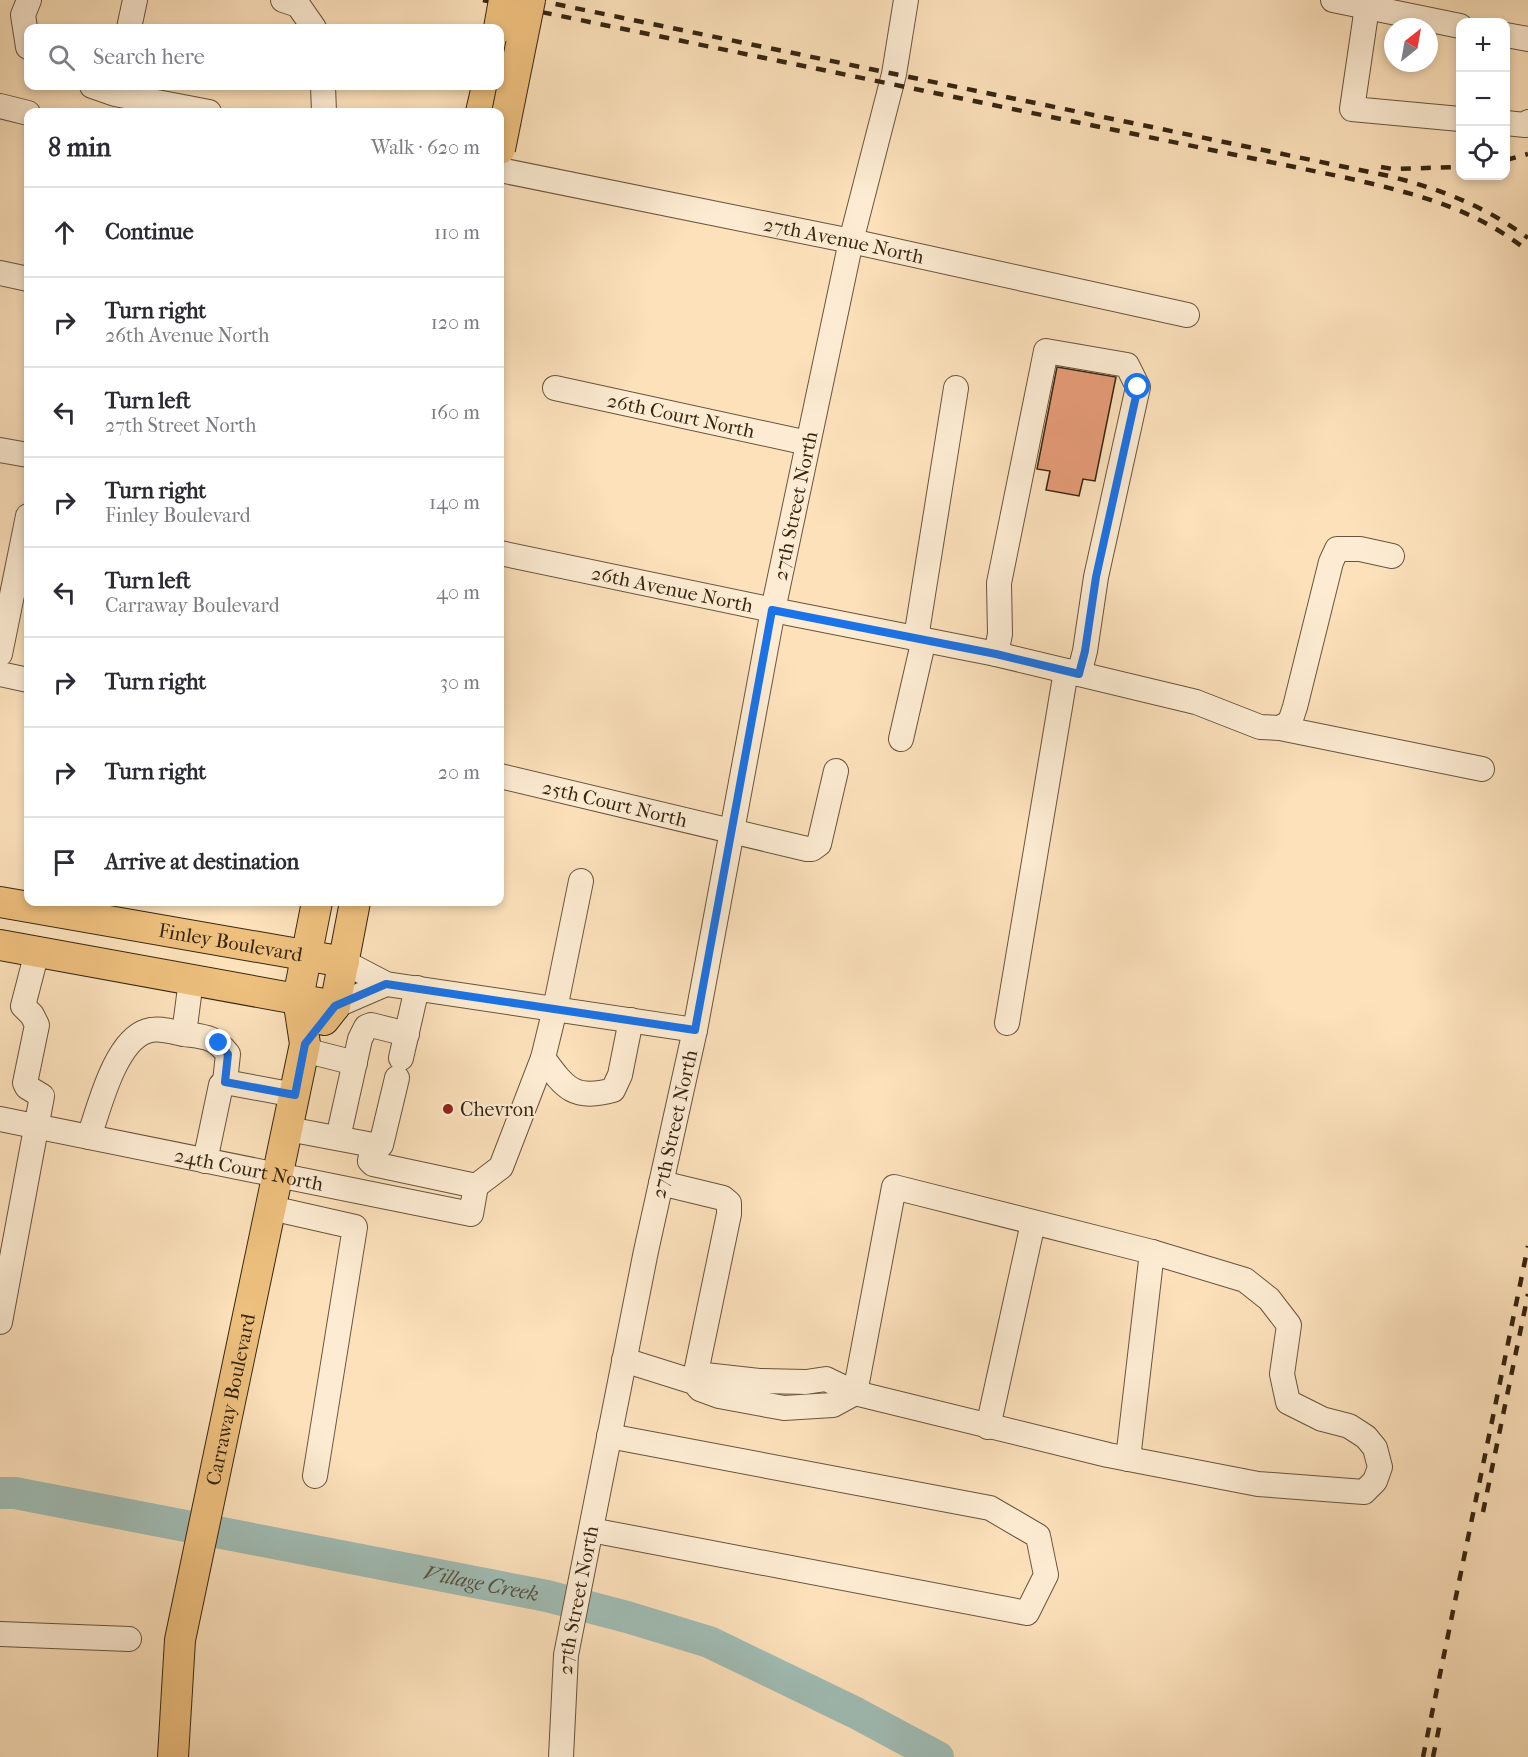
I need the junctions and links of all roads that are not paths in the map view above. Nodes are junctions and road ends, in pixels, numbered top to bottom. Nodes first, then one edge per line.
1 (29, 0) edge
2 (135, 0) edge
3 (283, 0) edge
4 (504, 0) edge
5 (530, 0) edge
6 (906, 0) edge
7 (1333, 0) edge
8 (1367, 4) edge
9 (24, 24) edge
10 (130, 24) edge
11 (311, 24) edge
12 (500, 24) edge
13 (1456, 25) edge
14 (1510, 36) edge
15 (1528, 39) edge
16 (100, 90) edge
17 (323, 90) edge
18 (486, 90) edge
19 (115, 97) edge
20 (0, 106) edge
21 (184, 108) edge
22 (324, 108) edge
23 (482, 108) edge
24 (24, 112) edge
25 (1456, 119) edge
26 (1528, 122) edge
27 (1510, 123) edge
28 (504, 129) edge
29 (504, 171) edge
30 (851, 241) junction
31 (0, 273) edge
32 (24, 278) edge
33 (1187, 315) dead end
34 (555, 388) dead end
35 (956, 388) dead end
36 (808, 443) junction
37 (0, 450) edge
38 (24, 454) edge
39 (24, 536) edge
40 (504, 554) edge
41 (1392, 556) dead end
42 (772, 610) junction
43 (920, 639) junction
44 (0, 654) edge
45 (996, 654) junction
46 (1072, 672) junction
47 (0, 674) edge
48 (24, 679) edge
49 (1280, 728) junction
50 (901, 739) dead end
51 (1482, 768) dead end
52 (836, 771) dead end
53 (504, 777) edge
54 (732, 832) junction
55 (581, 880) dead end
56 (0, 902) edge
57 (316, 906) edge
58 (354, 906) edge
59 (0, 945) edge
60 (37, 952) junction
61 (306, 955) junction
62 (344, 962) junction
63 (191, 980) junction
64 (386, 984) junction
65 (417, 988) junction
66 (298, 998) junction
67 (335, 1006) junction
68 (555, 1009) junction
69 (631, 1020) junction
70 (1006, 1023) dead end
71 (695, 1030) junction
72 (184, 1034) junction
73 (407, 1034) junction
74 (305, 1047) junction
75 (543, 1058) junction
76 (355, 1063) junction
77 (225, 1082) junction
78 (295, 1095) junction
79 (0, 1119) edge
80 (37, 1127) junction
81 (288, 1129) junction
82 (89, 1137) junction
83 (338, 1138) junction
84 (373, 1145) junction
85 (205, 1161) junction
86 (279, 1176) junction
87 (661, 1183) junction
88 (476, 1186) junction
89 (271, 1208) junction
90 (1033, 1223) junction
91 (1152, 1252) junction
92 (0, 1322) edge
93 (624, 1360) junction
94 (694, 1382) junction
95 (855, 1393) junction
96 (988, 1427) junction
97 (609, 1436) junction
98 (1128, 1459) junction
99 (315, 1476) dead end
100 (591, 1530) junction
101 (0, 1634) edge
102 (129, 1639) dead end
103 (173, 1757) edge
104 (561, 1757) edge

1 - 9 street
2 - 10 street
3 - 11 street
4 - 12 main road, bridge
5 - 28 main road, bridge
6 - 30 street, 27th Street North
7 - 8 street
8 - 13 street
8 - 25 street
14 - 15 street
16 - 19 street
17 - 22 street
18 - 23 main road
19 - 21 street
20 - 24 street
26 - 27 street
29 - 30 street, 27th Avenue North
30 - 33 street, 27th Avenue North
30 - 36 street, 27th Street North
31 - 32 street
34 - 36 street, 26th Court North
35 - 43 street
36 - 42 street, 27th Street North
37 - 38 street
39 - 44 street
40 - 42 street, 26th Avenue North
41 - 49 street
42 - 43 street, 26th Avenue North
42 - 54 street, 27th Street North
43 - 45 street, 26th Avenue North
43 - 50 street
45 - 46 street, 26th Avenue North
45 - 46 street
46 - 49 street, 26th Avenue North
46 - 70 street
47 - 48 street
49 - 51 street, 26th Avenue North
52 - 54 street, 25th Court North
53 - 54 street, 25th Court North
54 - 71 street, 27th Street North
55 - 68 street
56 - 61 main road, Finley Boulevard
57 - 61 main road, Carraway Boulevard
58 - 62 main road, Carraway Boulevard
59 - 60 main road
60 - 63 main road
60 - 80 street
61 - 62 main road, Finley Boulevard
61 - 66 main road, Carraway Boulevard
62 - 64 street, Finley Boulevard
62 - 67 main road, Carraway Boulevard
63 - 66 main road
63 - 72 street
64 - 65 street, Finley Boulevard
64 - 67 street
65 - 68 street, Finley Boulevard
65 - 73 street
66 - 67 main road
66 - 74 main road, Carraway Boulevard
67 - 74 main road, Carraway Boulevard
68 - 69 street, Finley Boulevard
68 - 75 street
69 - 71 street, Finley Boulevard
69 - 75 street
71 - 87 street, 27th Street North
72 - 77 street
72 - 82 street
73 - 76 street
73 - 84 street
74 - 76 street
74 - 78 main road, Carraway Boulevard
75 - 88 street
76 - 83 street
77 - 78 street
77 - 85 street
78 - 81 main road, Carraway Boulevard
79 - 80 street, 24th Court North
80 - 82 street, 24th Court North
80 - 92 street
81 - 83 street
81 - 86 main road, Carraway Boulevard
82 - 85 street, 24th Court North
83 - 84 street
84 - 88 street
85 - 86 street, 24th Court North
86 - 88 street, 24th Court North
86 - 89 main road, Carraway Boulevard
87 - 93 street, 27th Street North
87 - 94 street
89 - 99 street
89 - 103 main road, Carraway Boulevard
90 - 91 street
90 - 95 street
90 - 96 street
91 - 98 street
91 - 98 street
93 - 94 street
93 - 97 street, 27th Street North
94 - 95 street
95 - 96 street
96 - 98 street
97 - 100 street, 27th Street North
97 - 100 street
100 - 104 street, 27th Street North
101 - 102 street

